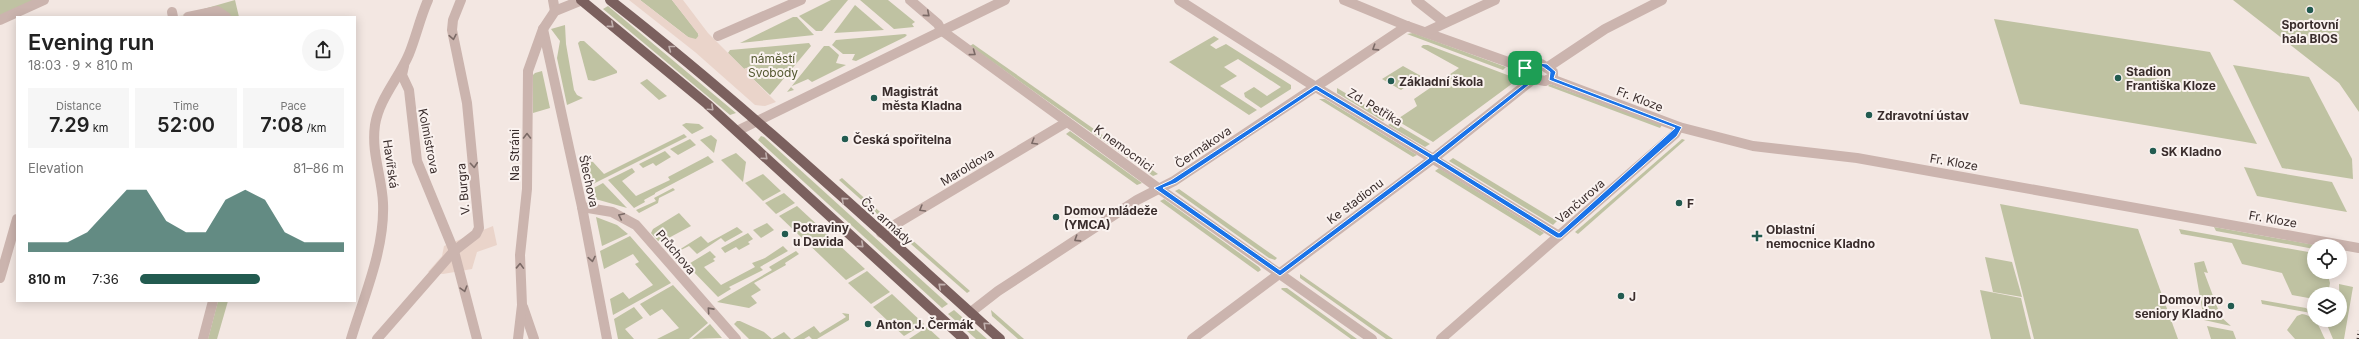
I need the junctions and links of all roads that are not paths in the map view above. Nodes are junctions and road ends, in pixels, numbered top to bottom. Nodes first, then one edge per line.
1 (44, 0) edge
2 (428, 0) edge
3 (461, 0) edge
4 (553, 0) edge
5 (582, 0) edge
6 (610, 0) edge
7 (801, 0) edge
8 (910, 0) edge
9 (1005, 0) edge
10 (1179, 0) edge
11 (1344, 0) edge
12 (1416, 0) edge
13 (1495, 0) edge
14 (1662, 0) edge
15 (555, 11) junction
16 (194, 16) edge
17 (224, 16) edge
18 (0, 20) edge
19 (1444, 22) junction
20 (1407, 26) junction
21 (543, 28) junction
22 (941, 30) junction
23 (1426, 32) junction
24 (718, 36) dead end
25 (405, 60) junction
26 (1548, 67) junction
27 (1525, 68) junction
28 (1551, 79) junction
29 (1532, 80) junction
30 (1316, 87) junction
31 (757, 121) junction
32 (1067, 122) junction
33 (1679, 127) junction
34 (736, 131) junction
35 (1434, 158) junction
36 (1158, 188) junction
37 (582, 207) junction
38 (16, 222) edge
39 (881, 233) junction
40 (1559, 236) junction
41 (2359, 248) edge
42 (454, 251) junction
43 (1280, 274) junction
44 (0, 278) edge
45 (213, 302) edge
46 (522, 305) junction
47 (971, 312) junction
48 (203, 339) edge
49 (352, 339) edge
50 (377, 339) edge
51 (477, 339) edge
52 (518, 339) edge
53 (534, 339) edge
54 (607, 339) edge
55 (736, 339) edge
56 (964, 339) edge
57 (1000, 339) edge
58 (1192, 339) edge
59 (1372, 339) edge
60 (1441, 339) edge

1 - 18 street
2 - 25 street, Havířská
3 -> 42 street, V. Burgra
4 - 15 street
5 - 15 street
5 -> 34 main road
31 -> 6 main road, Čs. armády
7 - 24 street
8 -> 22 street
9 - 22 street
10 - 30 street, Zd. Petříka
11 - 20 street
12 - 19 street
13 - 19 street
14 - 26 street
15 - 21 street, Na Stráni
16 - 17 street
19 - 23 street
20 - 23 street
20 -> 30 street, Čermákova
21 - 37 street, Štechova
46 -> 21 street, Na Stráni
22 - 31 street
22 -> 32 street, K nemocnici
23 - 27 street
25 - 42 street, Kolmistrova
25 - 49 street, Havířská
26 - 27 street
26 - 28 street
27 - 29 street
28 - 29 street
28 - 33 street, Fr. Kloze
29 - 35 street, Ke stadionu
30 - 35 street, Zd. Petříka
30 - 36 street, Čermákova
31 - 34 street
39 -> 31 main road, Čs. armády
32 - 36 street, K nemocnici
32 -> 39 street, Maroldova
33 - 40 street, Vančurova
33 - 41 street, Fr. Kloze
34 -> 56 main road
35 - 40 street, Zd. Petříka
35 - 43 street, Ke stadionu
36 - 43 street, K nemocnici
36 -> 47 street, Čermákova
37 -> 54 street, Štechova
55 -> 37 street, Průchova
38 - 44 street
47 -> 39 main road, Čs. armády
40 - 60 street, Vančurova
42 - 50 street, V. Burgra
42 -> 51 street, Kolmistrova
43 - 58 street, Ke stadionu
43 - 59 street, K nemocnici
45 - 48 street
46 - 52 street, Na Stráni
46 - 53 street, Na Stráni
57 -> 47 main road, Čs. armády

